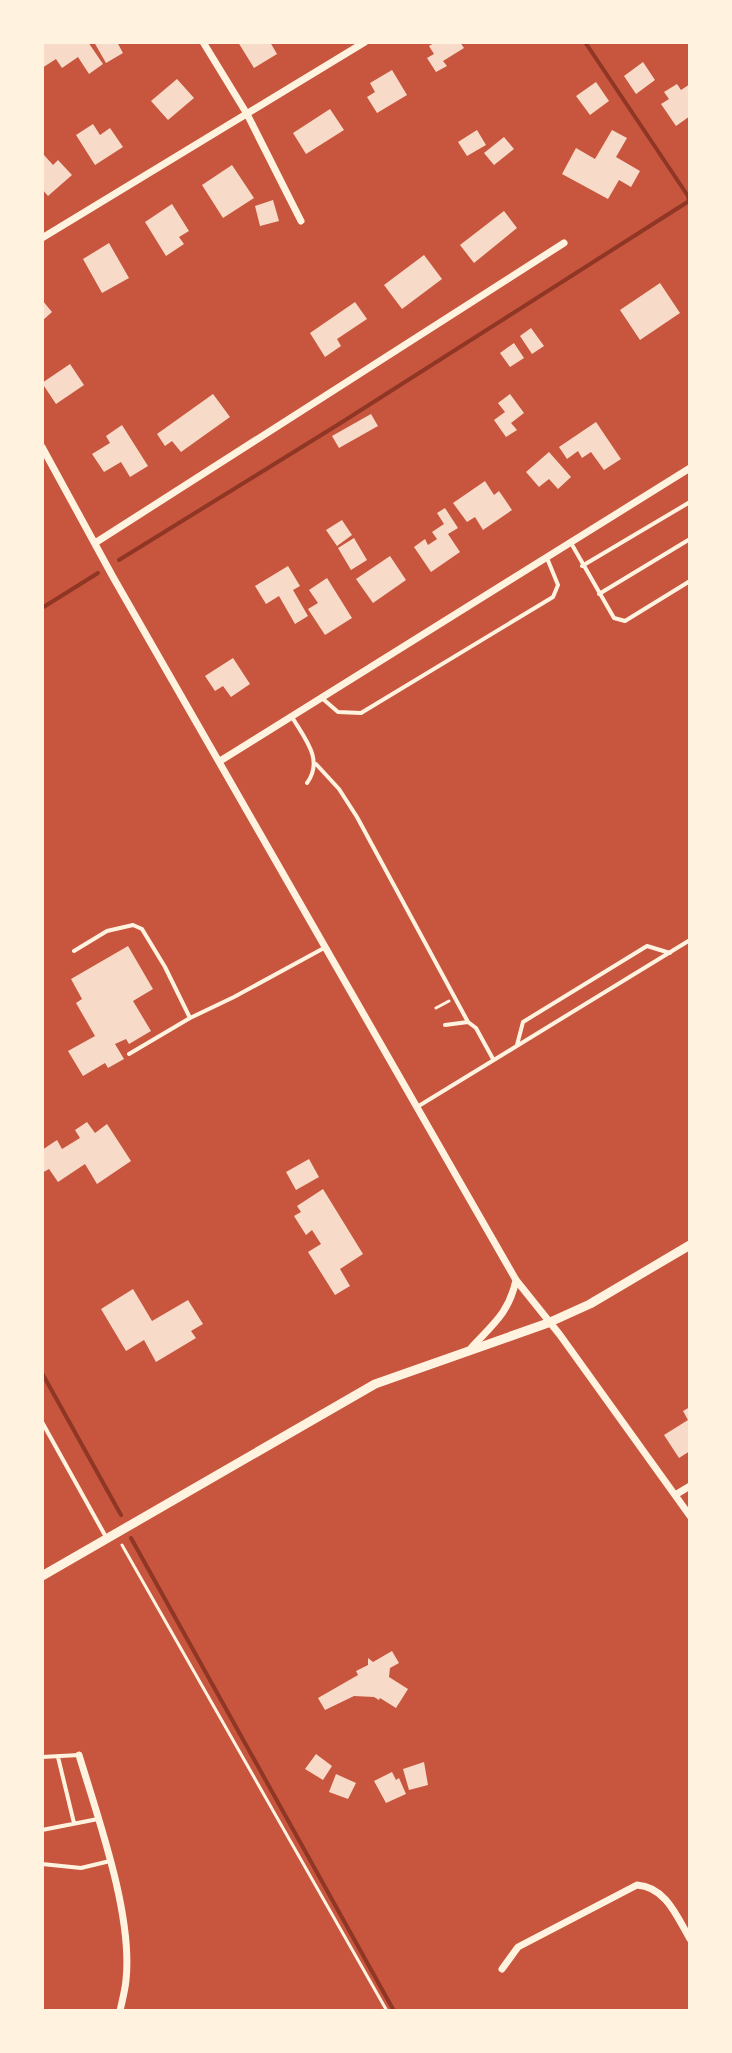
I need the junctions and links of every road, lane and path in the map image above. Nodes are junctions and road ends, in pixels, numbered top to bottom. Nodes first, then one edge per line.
1 (203, 42) edge
2 (365, 42) edge
3 (247, 114) junction
4 (301, 221) dead end
5 (42, 238) edge
6 (564, 243) dead end
7 (42, 447) edge
8 (687, 470) edge
9 (690, 480) edge
10 (690, 502) edge
11 (690, 539) edge
12 (95, 543) junction
13 (571, 543) junction
14 (547, 558) junction
15 (582, 566) junction
16 (690, 581) edge
17 (599, 594) junction
18 (323, 699) junction
19 (292, 717) junction
20 (220, 761) junction
21 (316, 764) junction
22 (307, 783) dead end
23 (690, 940) edge
24 (326, 947) junction
25 (74, 951) dead end
26 (670, 953) junction
27 (452, 1000) dead end
28 (436, 1008) dead end
29 (190, 1018) junction
30 (468, 1022) junction
31 (445, 1025) dead end
32 (517, 1046) junction
33 (129, 1054) dead end
34 (493, 1060) junction
35 (417, 1107) junction
36 (690, 1245) edge
37 (516, 1280) junction
38 (548, 1323) junction
39 (471, 1348) junction
40 (42, 1422) edge
41 (690, 1486) edge
42 (675, 1495) junction
43 (690, 1516) edge
44 (111, 1537) junction
45 (42, 1576) edge
46 (79, 1755) joint
47 (42, 1757) edge
48 (58, 1757) junction
49 (98, 1819) junction
50 (74, 1823) junction
51 (42, 1830) edge
52 (110, 1861) junction
53 (42, 1864) edge
54 (690, 1939) edge
55 (502, 1969) dead end
56 (120, 2011) edge
57 (387, 2011) edge

1 - 3 street
2 - 3 street
3 - 4 street
3 - 5 street
6 - 12 street
7 - 12 street
8 - 9 lane
8 - 13 street
10 - 15 lane
11 - 17 lane
12 - 20 street
13 - 14 street
13 - 15 lane
14 - 18 street
14 - 18 lane
15 - 17 lane
16 - 17 lane
18 - 19 street
19 - 20 street
19 - 21 lane
20 - 24 street
21 - 22 lane
21 - 30 lane
23 - 26 lane
24 - 29 lane
24 - 35 street
25 - 29 lane
26 - 32 lane
26 - 32 lane
27 - 28 path
29 - 33 lane
30 - 31 lane
30 - 34 lane
32 - 34 lane
34 - 35 lane
35 - 37 street
36 - 38 street
37 - 38 street
37 - 39 street
38 - 39 street
38 - 42 street
39 - 44 street
40 - 44 lane
41 - 42 street
42 - 43 street
44 - 45 street
44 - 57 path
46 - 48 lane
46 - 49 street
47 - 48 lane
48 - 50 lane
49 - 50 lane
49 - 52 street
50 - 51 lane
52 - 53 lane
52 - 56 street
54 - 55 street

